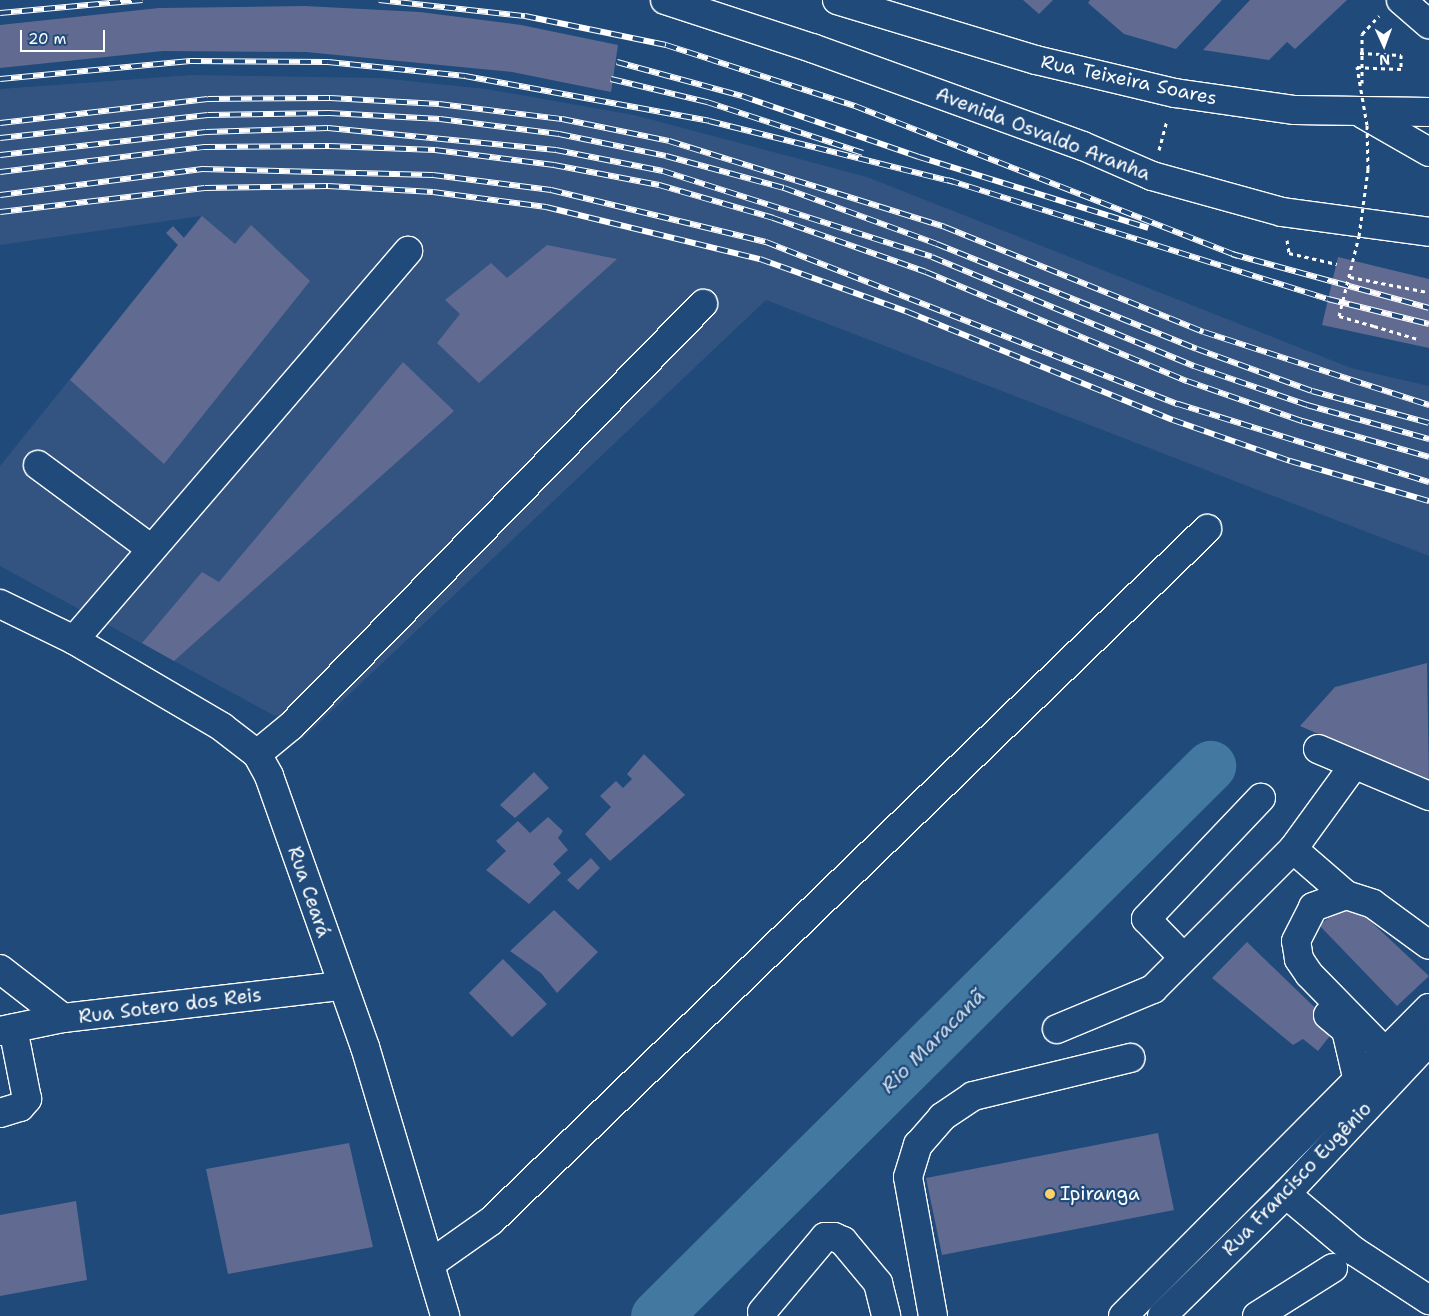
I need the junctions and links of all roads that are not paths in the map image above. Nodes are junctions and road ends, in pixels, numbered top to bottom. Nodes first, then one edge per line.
1 (665, 0) edge
2 (837, 0) edge
3 (1391, 7) edge
4 (1428, 23) edge
5 (1429, 112) edge
6 (1363, 114) junction
7 (1429, 152) edge
8 (1429, 232) edge
9 (408, 251) dead end
10 (703, 304) dead end
11 (38, 465) dead end
12 (1207, 529) dead end
13 (150, 548) junction
14 (0, 604) edge
15 (74, 640) junction
16 (1318, 749) dead end
17 (257, 754) junction
18 (1354, 764) junction
19 (1429, 796) edge
20 (1261, 798) dead end
21 (1293, 849) junction
22 (1346, 895) junction
23 (1429, 945) edge
24 (1183, 957) junction
25 (0, 969) edge
26 (342, 986) junction
27 (1429, 1008) edge
28 (1328, 1015) dead end
29 (63, 1018) junction
30 (1057, 1029) dead end
31 (7, 1030) edge
32 (1429, 1041) edge
33 (1130, 1058) dead end
34 (1394, 1061) junction
35 (1357, 1078) junction
36 (0, 1113) edge
37 (1286, 1194) junction
38 (430, 1264) junction
39 (1333, 1268) dead end
40 (1429, 1300) edge
41 (762, 1312) dead end
42 (446, 1316) edge
43 (886, 1316) edge
44 (933, 1316) edge
45 (1123, 1316) edge
46 (1162, 1316) edge
47 (1257, 1316) edge

1 - 8 main road, Avenida Osvaldo Aranha
2 - 6 main road, Rua Teixeira Soares
3 - 4 main road
5 - 6 main road, Rua Teixeira Soares
6 - 7 main road
9 - 13 main road
10 - 17 main road
11 - 13 main road
12 - 38 main road
13 - 15 main road
14 - 15 main road, Rua Ceará
15 - 17 main road, Rua Ceará
16 - 18 main road
17 - 26 main road, Rua Ceará
18 - 19 main road
18 - 21 main road
20 - 24 main road
21 - 22 main road
21 - 24 main road
22 - 23 main road
22 - 34 main road
24 - 30 main road
25 - 29 main road
26 - 29 main road, Rua Sotero dos Reis
26 - 38 main road, Rua Ceará
27 - 34 main road
28 - 35 main road
29 - 31 main road, Rua Sotero dos Reis
31 - 36 main road
32 - 34 main road, Rua Francisco Eugênio
33 - 44 main road
34 - 35 main road
34 - 37 main road, Rua Francisco Eugênio
35 - 45 main road
37 - 40 main road
37 - 46 main road, Rua Francisco Eugênio
38 - 42 main road, Rua Ceará
39 - 47 main road
41 - 43 main road

